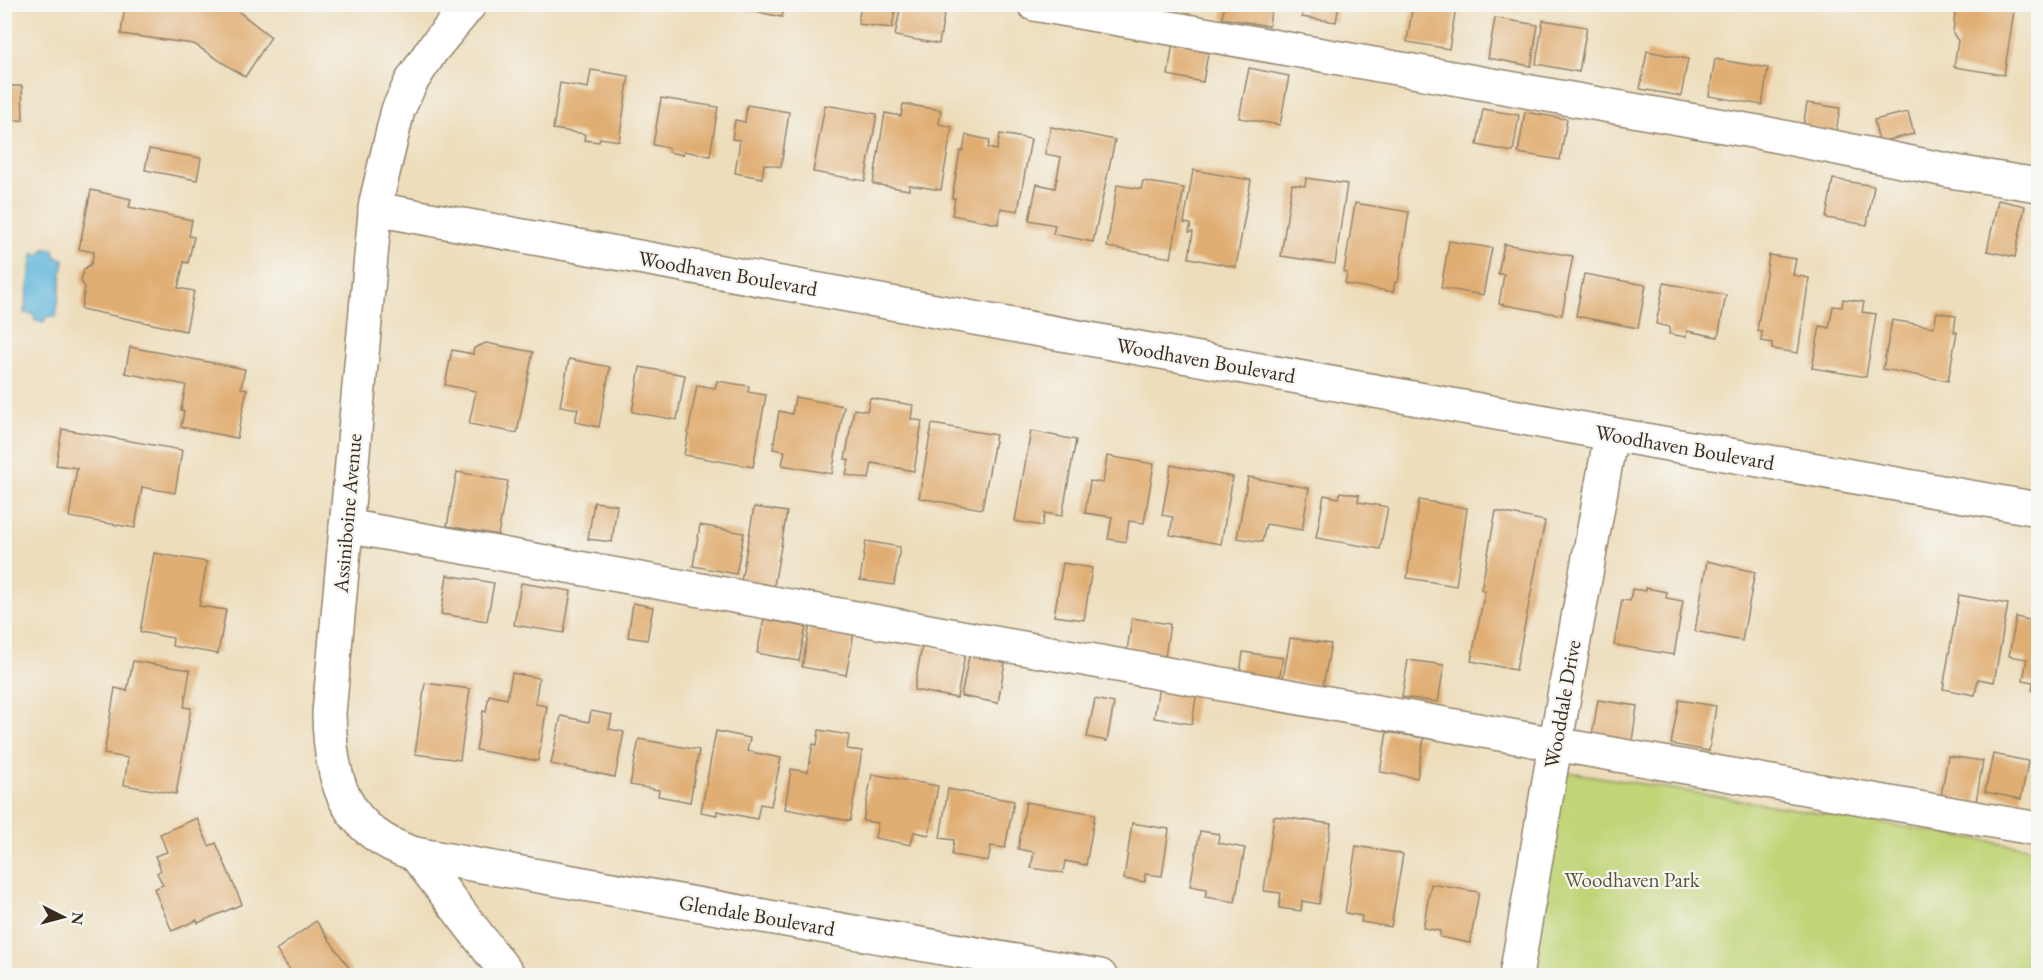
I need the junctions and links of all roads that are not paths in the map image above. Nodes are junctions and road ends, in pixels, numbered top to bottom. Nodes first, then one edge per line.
1 (470, 4) edge
2 (1034, 4) edge
3 (2038, 185) edge
4 (375, 209) junction
5 (1611, 434) junction
6 (2038, 509) edge
7 (346, 526) junction
8 (1555, 744) junction
9 (2038, 829) edge
10 (415, 854) junction
11 (509, 975) edge
12 (1100, 975) edge
13 (1516, 975) edge

1 - 4 street, Assiniboine Avenue
2 - 3 street
4 - 5 street, Woodhaven Boulevard
4 - 7 street, Assiniboine Avenue
5 - 6 street, Woodhaven Boulevard
5 - 8 street, Wooddale Drive
7 - 8 street
7 - 10 street, Assiniboine Avenue
8 - 9 street
8 - 13 street, Wooddale Drive
10 - 11 street
10 - 12 street, Glendale Boulevard

